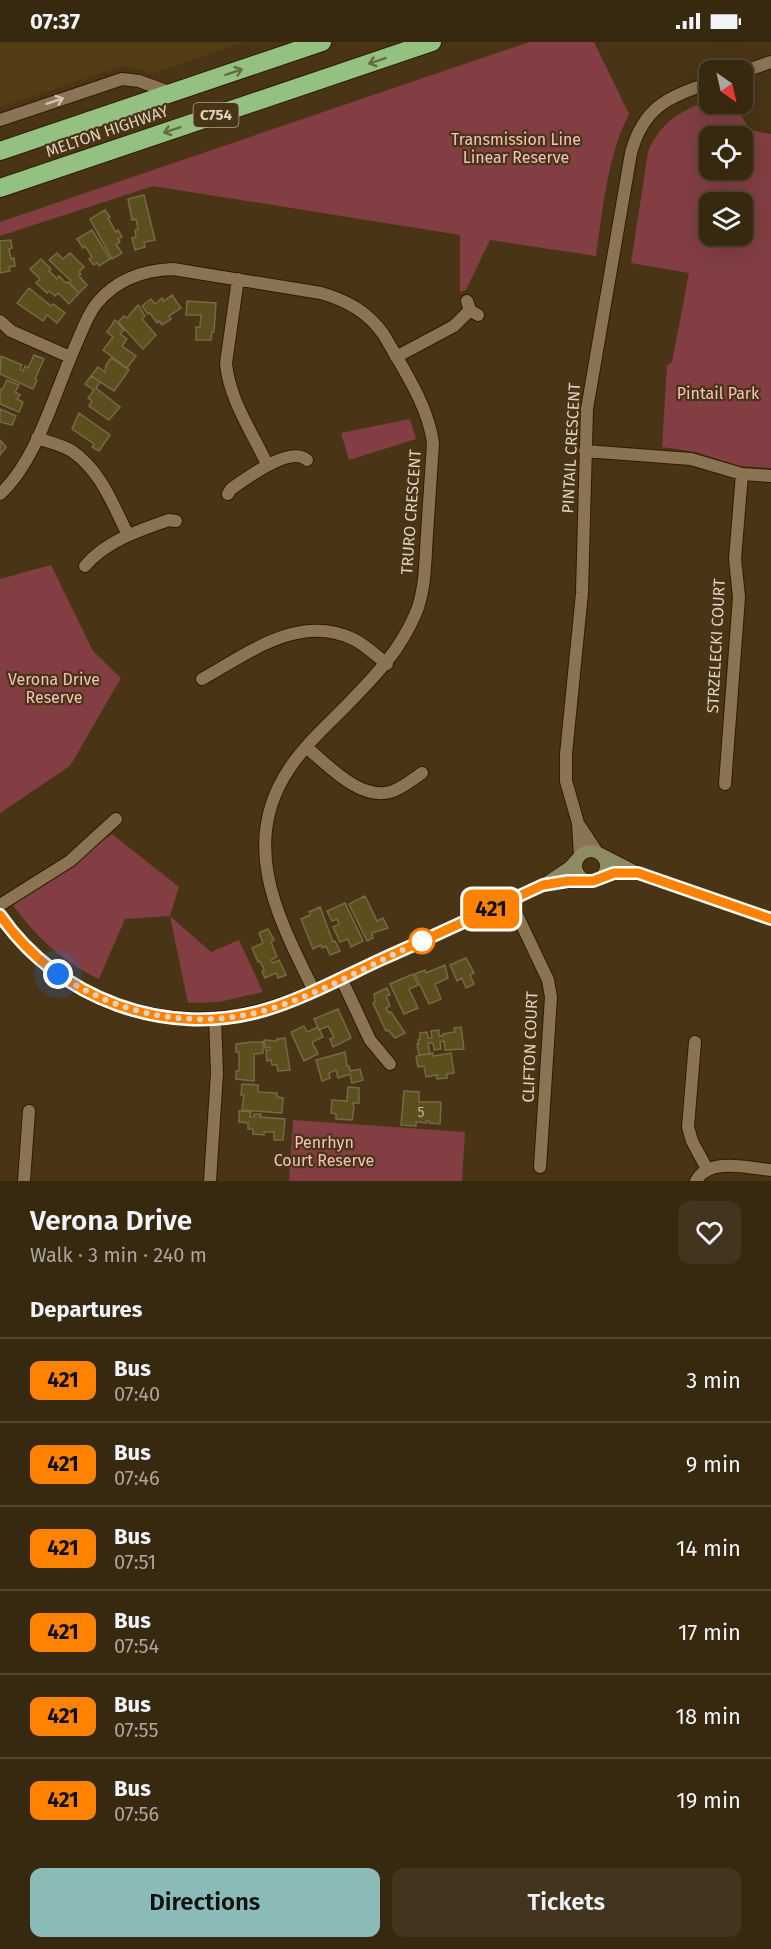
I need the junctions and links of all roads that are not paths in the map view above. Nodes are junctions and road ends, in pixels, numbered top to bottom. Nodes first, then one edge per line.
1 (322, 42) edge
2 (432, 42) edge
3 (771, 62) edge
4 (753, 68) edge
5 (699, 86) edge
6 (172, 93) junction
7 (0, 120) edge
8 (0, 151) edge
9 (0, 188) edge
10 (238, 279) junction
11 (471, 309) dead end
12 (0, 321) edge
13 (70, 357) junction
14 (396, 357) junction
15 (37, 438) junction
16 (585, 451) junction
17 (308, 460) dead end
18 (267, 464) junction
19 (742, 474) junction
20 (771, 476) edge
21 (0, 494) edge
22 (228, 494) dead end
23 (176, 521) dead end
24 (128, 535) junction
25 (85, 566) dead end
26 (387, 664) junction
27 (202, 680) dead end
28 (306, 747) junction
29 (422, 773) dead end
30 (724, 784) dead end
31 (116, 819) dead end
32 (578, 823) junction
33 (599, 853) junction
34 (578, 857) junction
35 (638, 873) junction
36 (601, 877) junction
37 (585, 880) junction
38 (543, 885) junction
39 (510, 900) junction
40 (0, 904) edge
41 (0, 915) edge
42 (771, 919) edge
43 (341, 978) junction
44 (314, 991) junction
45 (215, 1019) junction
46 (695, 1042) dead end
47 (390, 1064) dead end
48 (29, 1111) dead end
49 (540, 1167) dead end
50 (707, 1169) junction
51 (771, 1170) edge
52 (24, 1181) edge
53 (210, 1181) edge
54 (696, 1181) edge

6 -> 1 highway, MELTON HIGHWAY / C754
2 -> 9 highway, MELTON HIGHWAY / C754
3 - 4 street
5 - 16 street, PINTAIL CRESCENT
7 -> 6 street
6 - 8 highway, MELTON HIGHWAY / C754
10 - 13 street, TRURO CRESCENT
10 - 14 street, TRURO CRESCENT
10 - 18 street
11 - 14 street
12 - 13 street
13 - 15 street, TRURO CRESCENT
14 - 26 street, TRURO CRESCENT
15 - 21 street, TRURO CRESCENT
15 - 24 street
16 - 19 street
16 - 32 street, PINTAIL CRESCENT
17 - 18 street
18 - 22 street
19 - 20 street
19 - 30 street, STRZELECKI COURT
23 - 24 street
24 - 25 street
26 - 27 street
26 - 28 street, TRURO CRESCENT
28 - 29 street
28 - 44 street, TRURO CRESCENT
31 - 40 street
32 - 33 street, PINTAIL CRESCENT
32 - 34 street, PINTAIL CRESCENT
33 - 34 street
33 - 35 street
33 - 36 street
34 - 37 street
34 - 38 street
35 - 36 street
35 - 42 street
36 - 37 street
37 - 38 street
38 - 39 street
39 - 43 street
39 - 49 street, CLIFTON COURT
41 - 45 street
43 - 44 street
43 - 47 street
44 - 45 street
45 - 53 street
46 - 50 street
48 - 52 street
50 - 51 street
50 - 54 street

